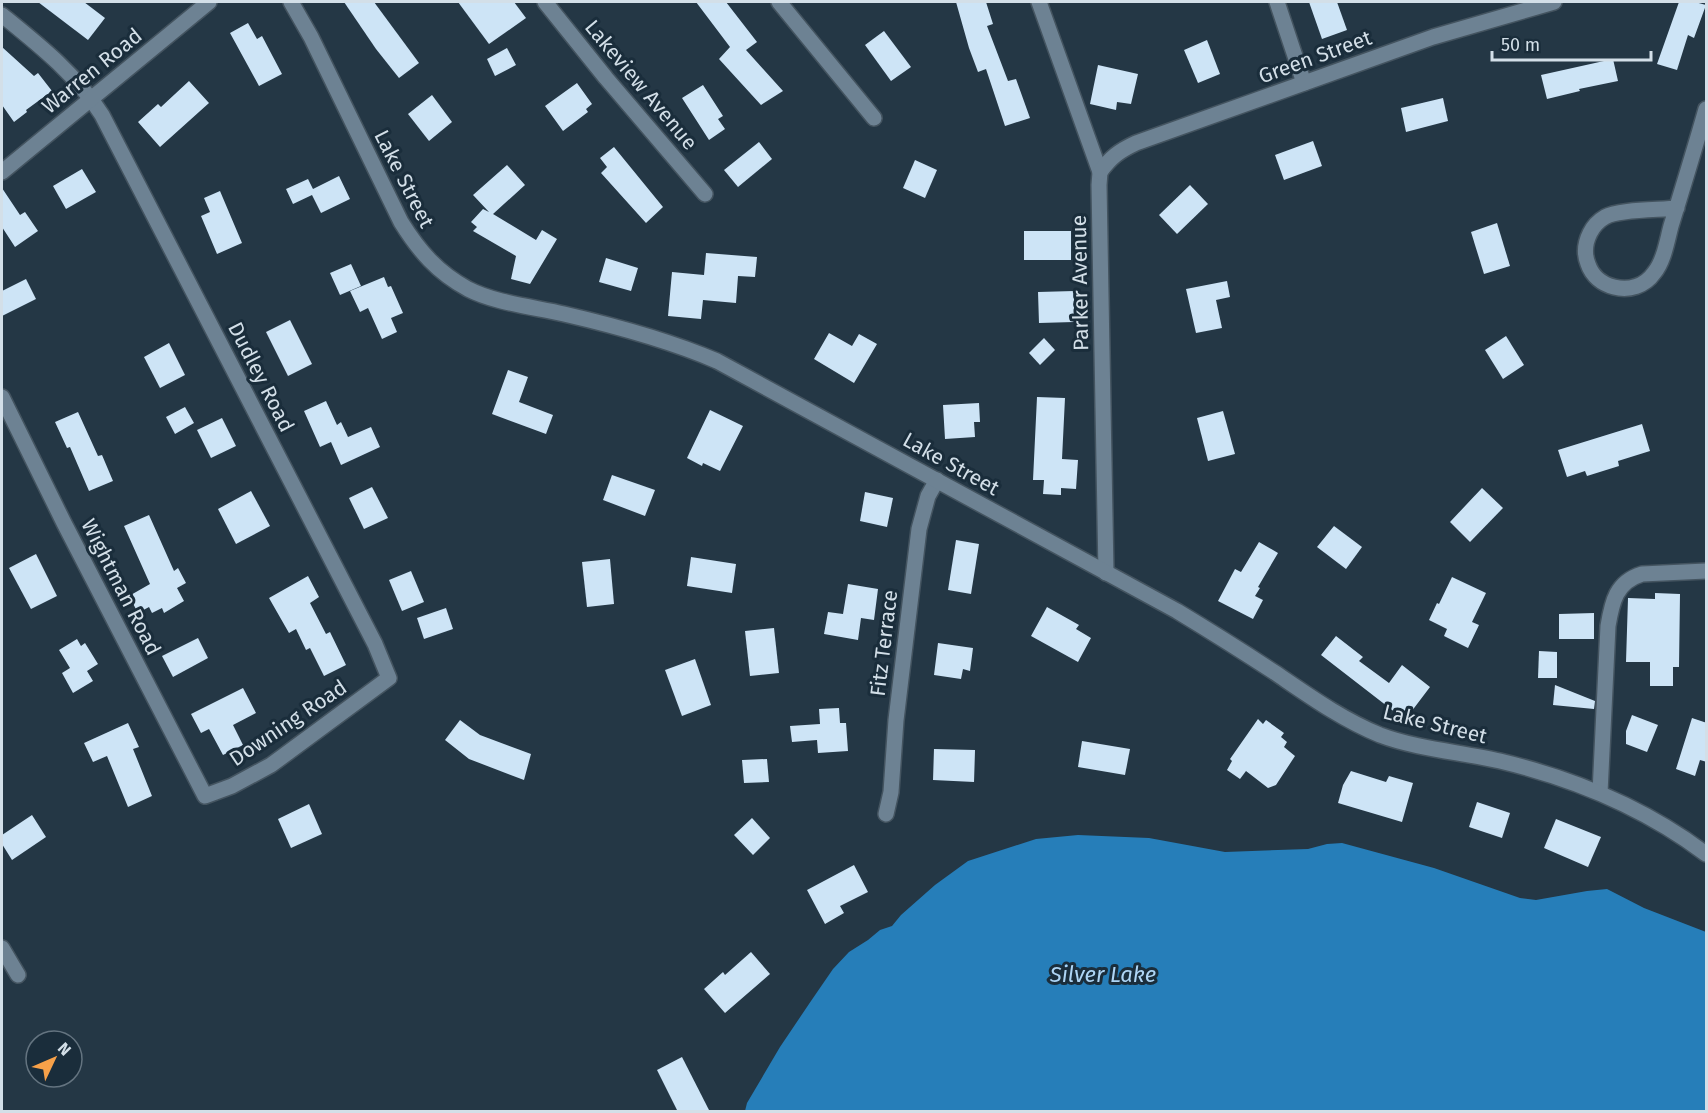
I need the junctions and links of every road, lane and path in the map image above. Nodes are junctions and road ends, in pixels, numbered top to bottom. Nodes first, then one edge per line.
1 (209, 2) edge
2 (291, 2) edge
3 (545, 2) edge
4 (779, 2) edge
5 (1040, 2) edge
6 (1277, 2) edge
7 (1554, 2) edge
8 (1507, 8) edge
9 (2, 15) edge
10 (1304, 83) junction
11 (91, 98) junction
12 (1707, 109) edge
13 (874, 118) dead end
14 (2, 172) edge
15 (1100, 172) junction
16 (705, 194) dead end
17 (1677, 208) junction
18 (2, 397) edge
19 (937, 480) junction
20 (1707, 571) edge
21 (1106, 573) junction
22 (389, 678) joint
23 (1600, 793) junction
24 (206, 796) joint
25 (886, 814) dead end
26 (1707, 854) edge
27 (2, 948) edge
28 (18, 975) dead end

1 - 11 street, Warren Road
2 - 19 street, Lake Street
3 - 16 street, Lakeview Avenue
4 - 13 street
5 - 15 street, Parker Avenue
6 - 10 street
7 - 8 street, Green Street
8 - 10 street, Green Street
9 - 11 street, Dudley Road
10 - 15 street, Green Street
11 - 14 street, Warren Road
11 - 22 street, Dudley Road
12 - 17 street
15 - 21 street, Parker Avenue
17 - 17 street
18 - 24 street, Wightman Road
19 - 21 street, Lake Street
19 - 25 street, Fitz Terrace
20 - 23 street
21 - 23 street, Lake Street
22 - 24 street, Downing Road
23 - 26 street, Lake Street
27 - 28 street

